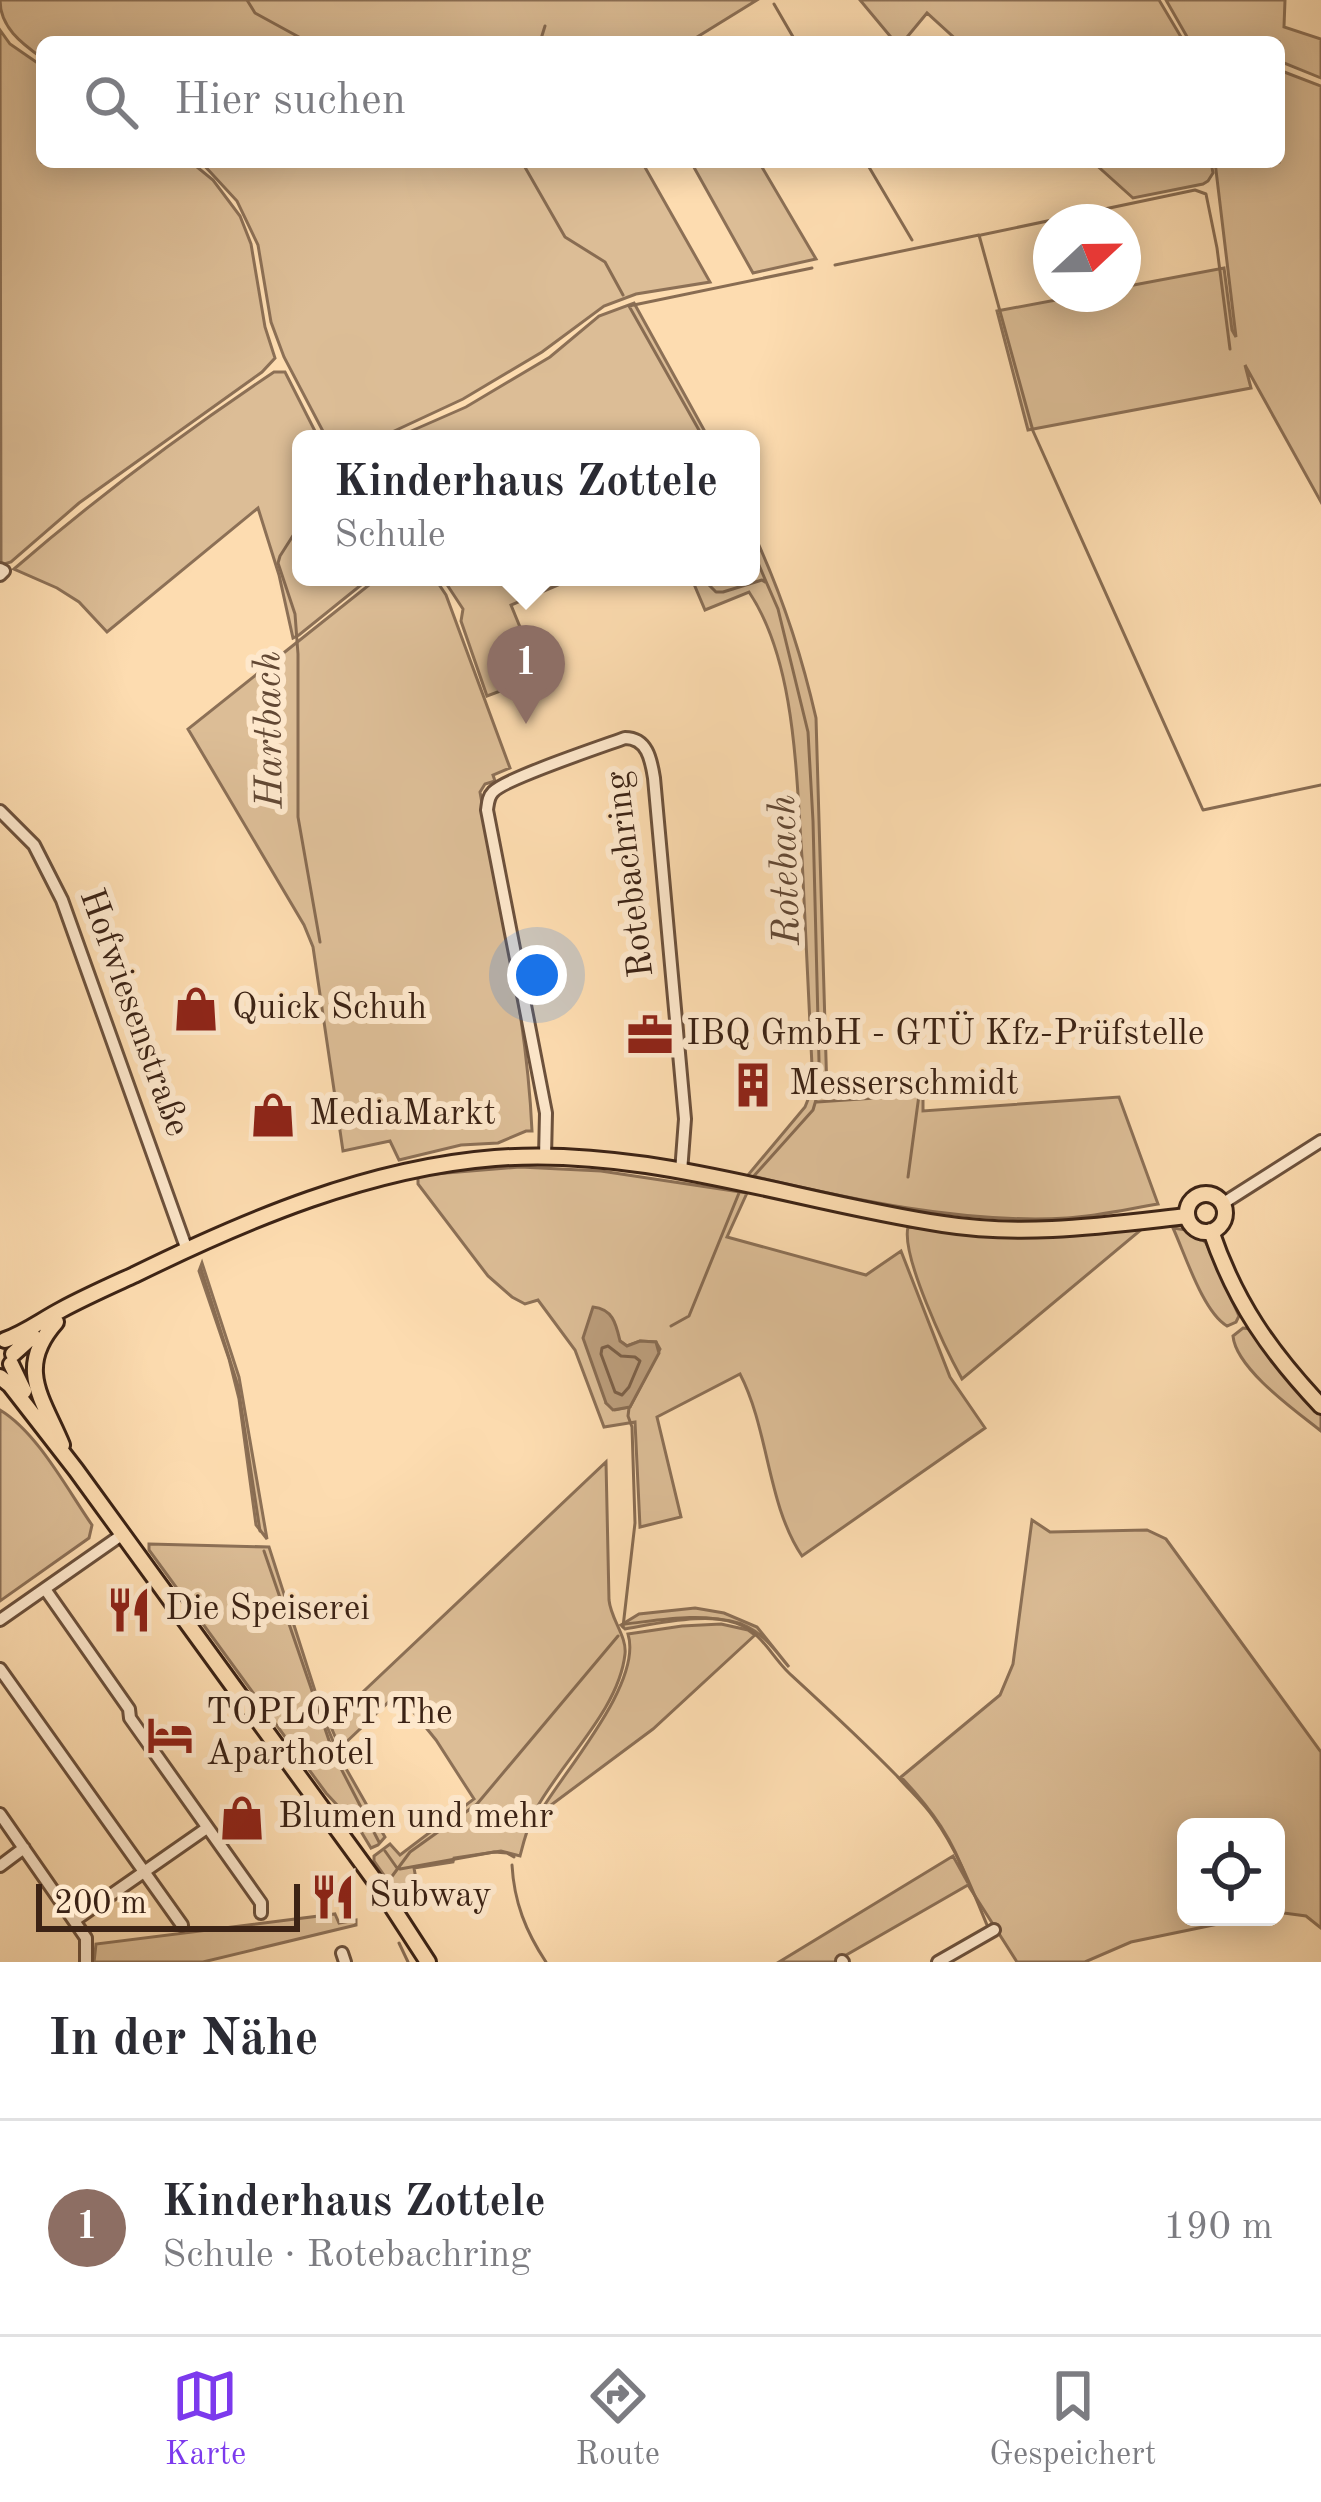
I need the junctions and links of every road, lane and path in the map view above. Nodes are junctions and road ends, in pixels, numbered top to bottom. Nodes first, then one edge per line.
1 (0, 811) edge
2 (1321, 1141) edge
3 (544, 1157) junction
4 (680, 1172) junction
5 (1222, 1204) junction
6 (1187, 1216) junction
7 (1211, 1232) junction
8 (187, 1250) junction
9 (86, 1299) junction
10 (56, 1322) junction
11 (5, 1358) edge
12 (0, 1397) edge
13 (1321, 1406) edge
14 (31, 1414) junction
15 (63, 1450) junction
16 (76, 1470) junction
17 (123, 1534) junction
18 (45, 1589) junction
19 (0, 1620) edge
20 (0, 1669) edge
21 (0, 1814) edge
22 (207, 1828) junction
23 (24, 1848) junction
24 (0, 1865) edge
25 (145, 1872) junction
26 (261, 1913) dead end
27 (75, 1920) junction
28 (182, 1925) dead end
29 (994, 1930) dead end
30 (86, 1962) edge
31 (428, 1962) edge
32 (938, 1962) edge

1 - 8 street, Hofwiesenstraße
2 - 5 street
3 - 4 main road
3 - 4 street, Rotebachring
3 - 8 main road
4 - 6 main road
5 - 6 main road
5 - 7 main road
6 - 7 main road
7 - 13 main road
8 - 9 main road
9 - 10 main road
9 - 11 main road
10 - 11 main road
10 - 15 main road
11 - 14 main road
11 - 15 main road
12 - 14 main road
14 - 16 main road
15 - 16 main road
16 - 17 main road
17 - 18 street
17 - 31 main road
18 - 19 street
18 - 22 street
20 - 25 street
21 - 23 street
22 - 25 street
22 - 26 street
23 - 24 street
23 - 27 street
25 - 27 street
25 - 28 street
27 - 30 street
29 - 32 street

